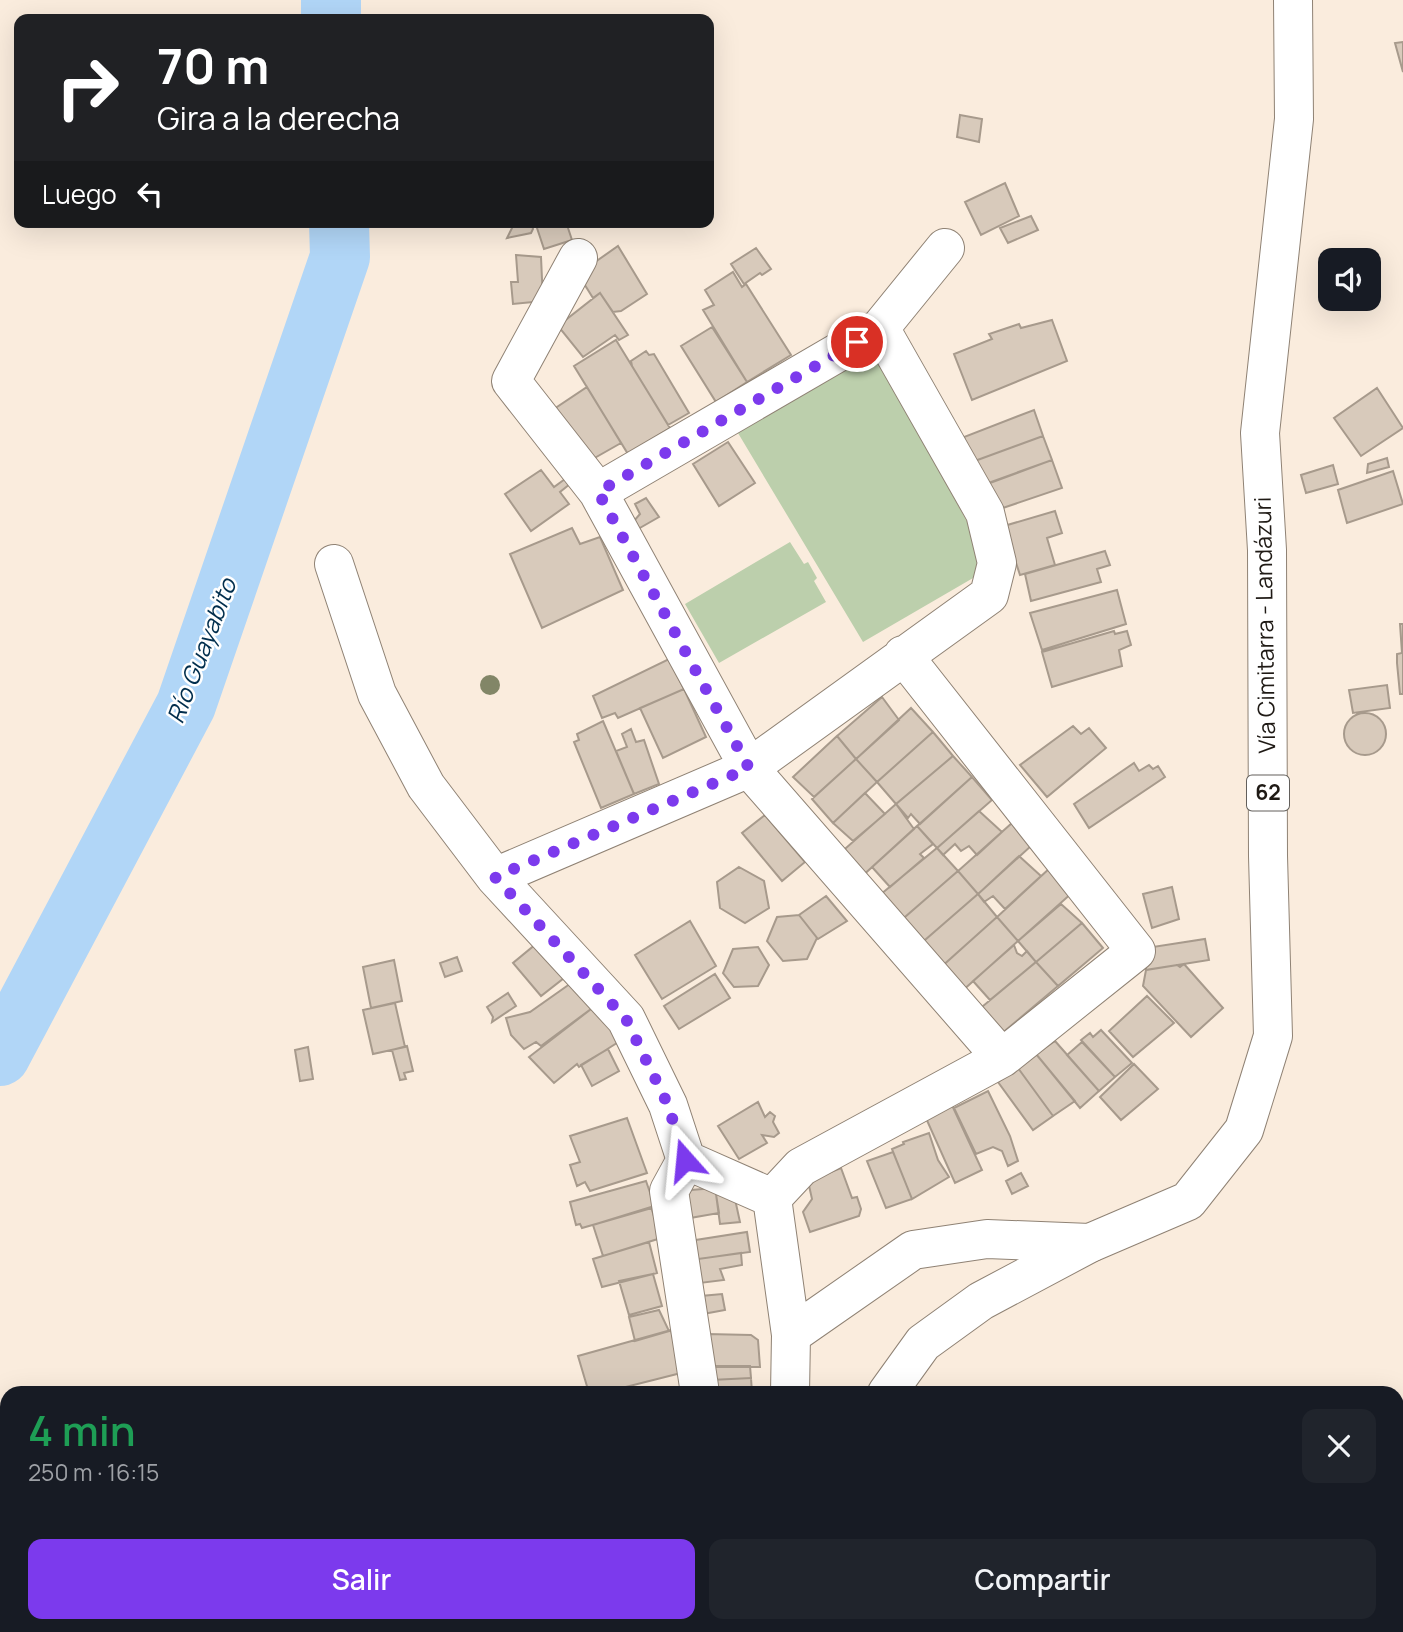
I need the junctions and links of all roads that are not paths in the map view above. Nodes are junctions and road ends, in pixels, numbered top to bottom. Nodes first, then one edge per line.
1 (1293, 0) edge
2 (945, 248) dead end
3 (578, 258) dead end
4 (880, 328) junction
5 (598, 492) junction
6 (334, 564) dead end
7 (903, 655) junction
8 (749, 768) junction
9 (495, 877) junction
10 (1002, 1058) junction
11 (685, 1160) junction
12 (772, 1198) junction
13 (1090, 1244) junction
14 (791, 1335) junction
15 (699, 1386) edge
16 (790, 1386) edge
17 (892, 1386) edge

1 - 13 street, Vía Cimitarra - Landázuri / 62
2 - 4 street
3 - 5 street
4 - 5 street
4 - 7 street
5 - 8 street
6 - 9 street
7 - 8 street
7 - 10 street
8 - 9 street
8 - 10 street
9 - 11 street
10 - 12 street
11 - 12 street
11 - 15 street
12 - 14 street
13 - 14 street
13 - 17 street, Vía Cimitarra - Landázuri / 62
14 - 16 street

